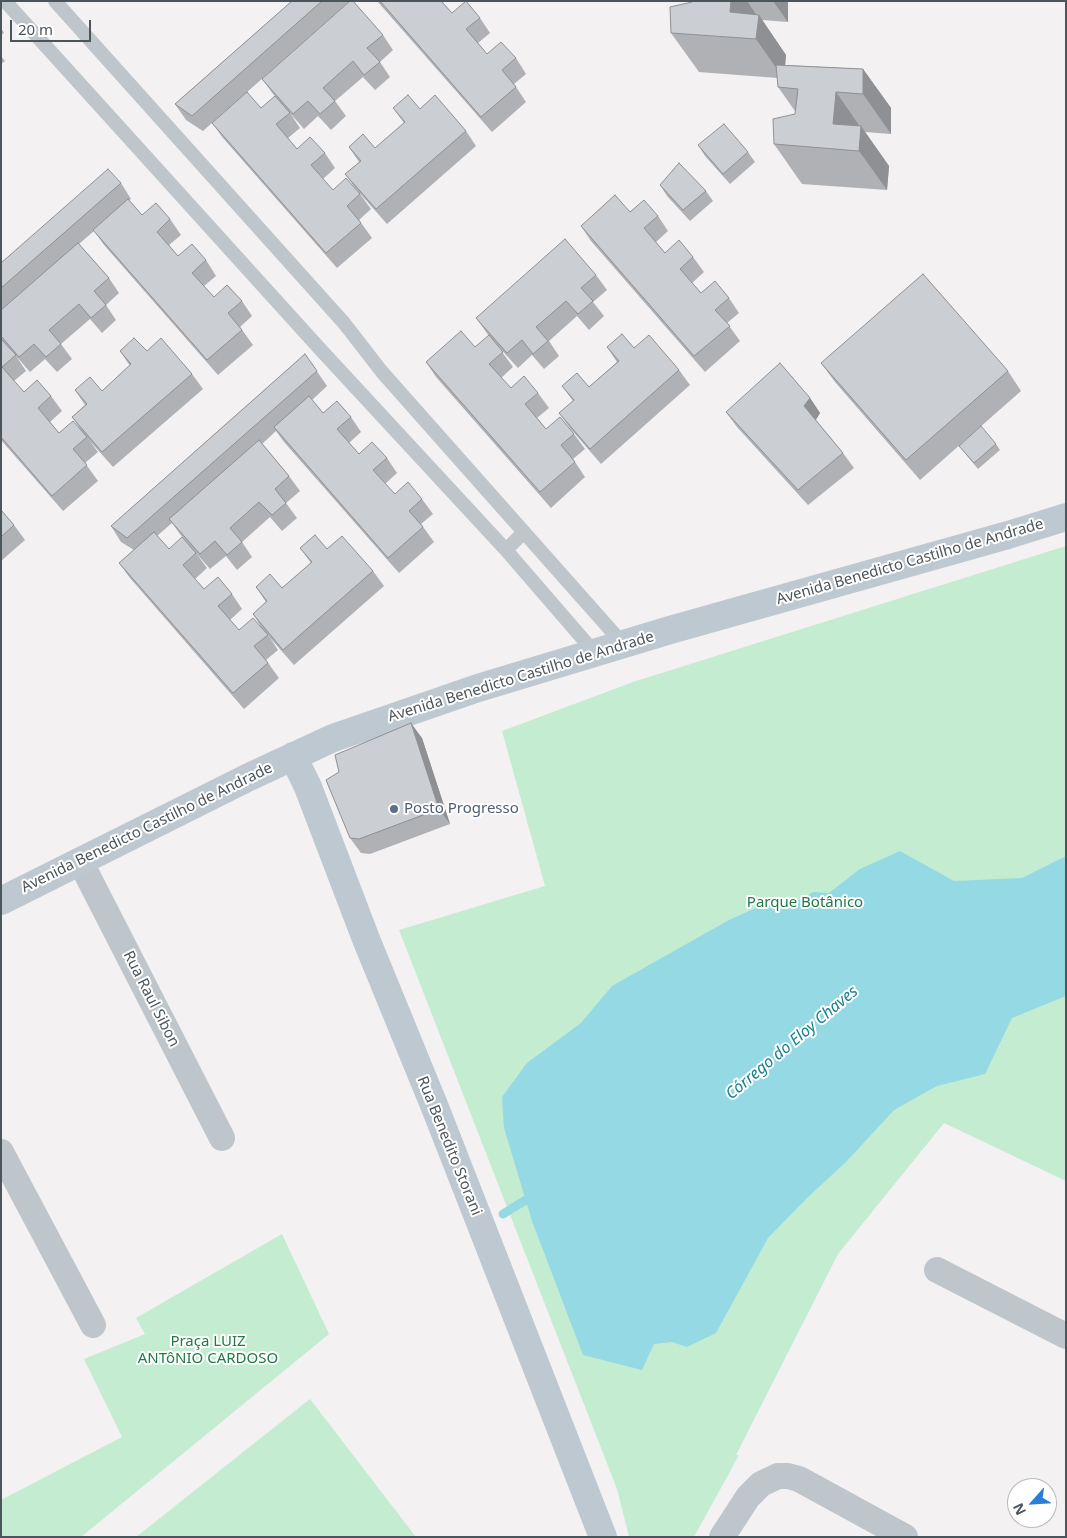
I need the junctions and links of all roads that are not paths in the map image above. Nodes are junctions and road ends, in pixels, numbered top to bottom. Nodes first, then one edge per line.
1 (5, 1) edge
2 (55, 1) edge
3 (1066, 517) edge
4 (524, 532) junction
5 (506, 550) junction
6 (624, 645) junction
7 (595, 653) junction
8 (293, 756) junction
9 (80, 860) junction
10 (1, 901) edge
11 (222, 1138) dead end
12 (1, 1152) edge
13 (937, 1270) dead end
14 (93, 1325) dead end
15 (1066, 1336) edge
16 (603, 1537) edge
17 (722, 1537) edge
18 (905, 1537) edge

1 - 5 lane
2 - 4 lane
3 - 6 main road, Avenida Benedicto Castilho de Andrade
4 - 5 lane
4 - 6 lane
5 - 7 lane
6 - 7 main road, Avenida Benedicto Castilho de Andrade
7 - 8 main road, Avenida Benedicto Castilho de Andrade
8 - 9 main road, Avenida Benedicto Castilho de Andrade
8 - 16 main road, Rua Benedito Storani
9 - 10 main road, Avenida Benedicto Castilho de Andrade
9 - 11 street, Rua Raul Sibon
12 - 14 street
13 - 15 street
17 - 18 street

